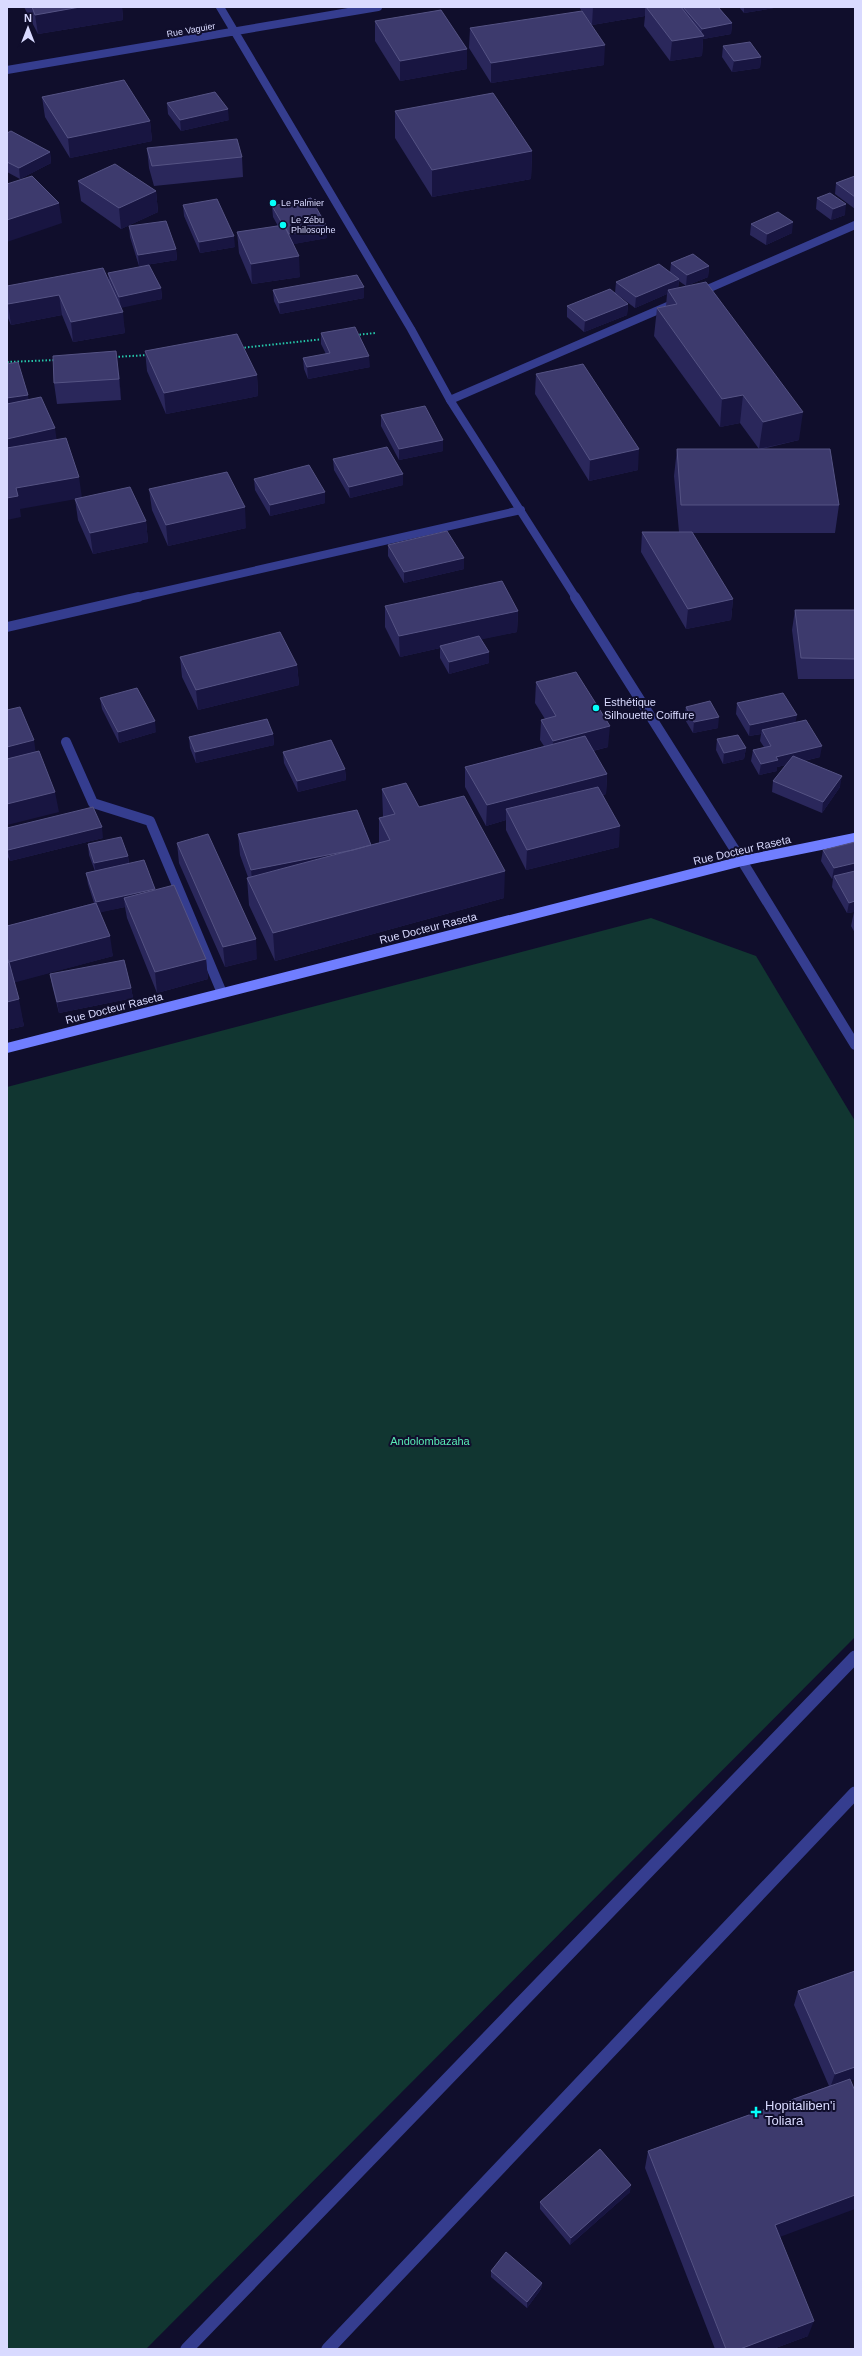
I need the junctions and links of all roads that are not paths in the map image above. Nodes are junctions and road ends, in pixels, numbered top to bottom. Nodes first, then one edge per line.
1 (220, 7) edge
2 (378, 7) edge
3 (233, 32) junction
4 (7, 70) edge
5 (855, 225) edge
6 (450, 400) junction
7 (521, 510) junction
8 (7, 627) edge
9 (66, 742) dead end
10 (855, 838) edge
11 (742, 861) junction
12 (222, 993) junction
13 (855, 1045) edge
14 (7, 1048) edge
15 (855, 1657) edge
16 (855, 1793) edge
17 (188, 2349) edge
18 (328, 2349) edge

1 - 3 street
2 - 3 street, Rue Vaguier
3 - 4 street, Rue Vaguier
3 - 6 street
5 - 6 street
6 - 7 street
7 - 8 street
7 - 11 street
9 - 12 street
10 - 11 main road, Rue Docteur Raseta
11 - 12 main road, Rue Docteur Raseta
11 - 13 street
12 - 14 main road, Rue Docteur Raseta
15 - 17 street
16 - 18 street

